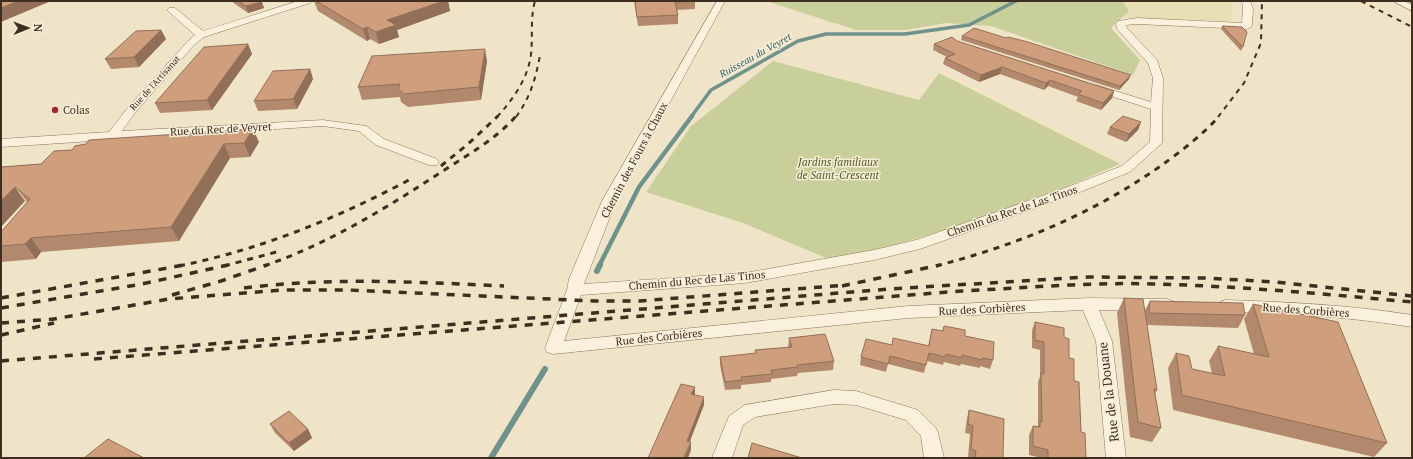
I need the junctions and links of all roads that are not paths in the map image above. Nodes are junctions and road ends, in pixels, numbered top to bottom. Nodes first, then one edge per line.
1 (307, 1) edge
2 (721, 1) edge
3 (1246, 1) edge
4 (1398, 1) edge
5 (1412, 8) edge
6 (172, 10) dead end
7 (201, 35) junction
8 (1087, 85) edge
9 (1156, 107) junction
10 (113, 135) junction
11 (1, 144) edge
12 (432, 162) dead end
13 (575, 290) junction
14 (1089, 304) junction
15 (1182, 305) edge
16 (1213, 306) edge
17 (1412, 321) edge
18 (553, 348) joint
19 (722, 458) edge
20 (934, 458) edge
21 (1116, 458) edge

1 - 7 street, Rue de l'Artisanat
2 - 13 street, Chemin des Fours à Chaux
3 - 9 street, Chemin du Rec de Las Tinos
4 - 5 street
6 - 7 street
7 - 10 street, Rue de l'Artisanat
8 - 9 street
9 - 13 street, Chemin du Rec de Las Tinos
10 - 11 street, Rue du Rec de Veyret
10 - 12 street, Rue du Rec de Veyret
13 - 18 street, Chemin des Fours à Chaux
14 - 15 street, Rue des Corbières
14 - 18 street, Rue des Corbières
14 - 21 street, Rue de la Douane
16 - 17 street, Rue des Corbières
19 - 20 street

